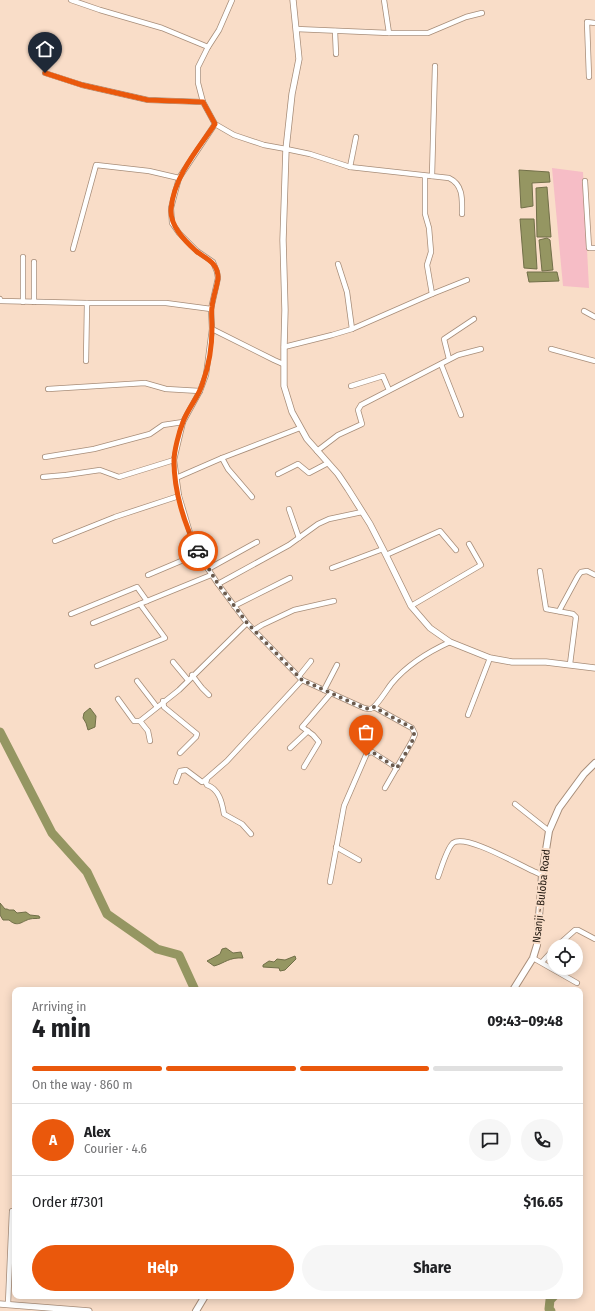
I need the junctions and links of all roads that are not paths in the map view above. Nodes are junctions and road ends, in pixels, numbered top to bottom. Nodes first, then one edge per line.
1 (71, 0) edge
2 (232, 0) edge
3 (293, 0) edge
4 (384, 0) edge
5 (482, 13) dead end
6 (595, 23) edge
7 (296, 30) junction
8 (335, 31) junction
9 (389, 33) junction
10 (208, 47) junction
11 (336, 54) dead end
12 (435, 66) dead end
13 (45, 73) dead end
14 (588, 77) dead end
15 (203, 102) junction
16 (215, 124) junction
17 (356, 137) dead end
18 (286, 149) junction
19 (350, 167) junction
20 (425, 176) junction
21 (432, 176) junction
22 (178, 178) junction
23 (585, 181) dead end
24 (462, 214) dead end
25 (73, 248) dead end
26 (595, 248) edge
27 (23, 258) dead end
28 (34, 262) dead end
29 (338, 264) dead end
30 (467, 280) dead end
31 (432, 294) junction
32 (0, 299) edge
33 (23, 302) junction
34 (34, 302) junction
35 (87, 303) junction
36 (211, 309) junction
37 (584, 311) dead end
38 (595, 317) edge
39 (474, 319) dead end
40 (212, 329) junction
41 (352, 329) junction
42 (284, 347) junction
43 (481, 349) dead end
44 (551, 349) dead end
45 (450, 359) junction
46 (86, 361) dead end
47 (595, 361) edge
48 (283, 364) junction
49 (441, 364) junction
50 (351, 386) dead end
51 (48, 389) dead end
52 (389, 390) junction
53 (200, 391) junction
54 (461, 415) dead end
55 (183, 422) junction
56 (300, 428) junction
57 (316, 451) junction
58 (45, 457) dead end
59 (222, 458) junction
60 (174, 460) junction
61 (328, 463) junction
62 (278, 474) dead end
63 (43, 476) dead end
64 (176, 478) junction
65 (179, 496) junction
66 (252, 497) dead end
67 (289, 509) dead end
68 (362, 512) junction
69 (299, 538) junction
70 (55, 541) dead end
71 (257, 542) dead end
72 (469, 544) dead end
73 (456, 550) dead end
74 (385, 552) junction
75 (200, 553) junction
76 (332, 568) dead end
77 (208, 569) junction
78 (540, 571) dead end
79 (148, 575) dead end
80 (211, 575) junction
81 (595, 575) edge
82 (290, 578) dead end
83 (218, 584) junction
84 (147, 601) junction
85 (334, 601) dead end
86 (140, 604) junction
87 (234, 606) junction
88 (410, 606) junction
89 (559, 611) junction
90 (71, 614) dead end
91 (93, 623) dead end
92 (247, 623) junction
93 (254, 630) junction
94 (450, 642) junction
95 (490, 658) junction
96 (310, 661) dead end
97 (173, 662) dead end
98 (570, 664) junction
99 (337, 665) dead end
100 (97, 666) dead end
101 (595, 668) edge
102 (192, 675) junction
103 (301, 678) junction
104 (188, 680) junction
105 (137, 681) dead end
106 (324, 690) junction
107 (331, 693) junction
108 (209, 695) dead end
109 (118, 700) dead end
110 (164, 701) junction
111 (157, 707) junction
112 (374, 707) junction
113 (468, 715) dead end
114 (140, 721) junction
115 (308, 731) junction
116 (150, 741) dead end
117 (290, 748) dead end
118 (180, 753) dead end
119 (595, 763) edge
120 (304, 767) dead end
121 (397, 768) junction
122 (207, 779) junction
123 (176, 782) dead end
124 (385, 788) dead end
125 (514, 804) dead end
126 (549, 831) junction
127 (251, 834) dead end
128 (336, 847) junction
129 (359, 860) dead end
130 (542, 875) junction
131 (438, 877) dead end
132 (330, 882) dead end
133 (565, 939) edge
134 (595, 939) edge
135 (547, 957) edge
136 (533, 958) junction
137 (542, 962) junction
138 (577, 983) dead end
139 (514, 987) edge
140 (12, 1261) edge
141 (203, 1299) edge
142 (0, 1304) edge
143 (8, 1304) junction
144 (89, 1311) edge
145 (196, 1311) edge

1 - 10 street
2 - 10 street
3 - 7 street
4 - 9 street
5 - 9 street
6 - 14 street
7 - 8 street
7 - 18 street
8 - 9 street
8 - 11 street
10 - 15 street
12 - 21 street
13 - 15 street
15 - 16 street
16 - 18 street
16 - 22 street
17 - 19 street
18 - 19 street
18 - 42 street
19 - 20 street
20 - 21 street
20 - 31 street
21 - 24 street
22 - 25 street
22 - 36 street
23 - 26 street
27 - 33 street
28 - 34 street
29 - 41 street
30 - 31 street
31 - 41 street
32 - 33 street
33 - 34 street
34 - 35 street
35 - 36 street
35 - 46 street
36 - 40 street
37 - 38 street
39 - 45 street
40 - 48 street
40 - 53 street
41 - 42 street
42 - 48 street
43 - 45 street
44 - 47 street
45 - 49 street
48 - 56 street
49 - 52 street
49 - 54 street
50 - 52 street
51 - 53 street
52 - 57 street
53 - 55 street
55 - 58 street
55 - 60 street
56 - 57 street
56 - 59 street
57 - 61 street
59 - 64 street
59 - 66 street
60 - 63 street
60 - 64 street
61 - 62 street
61 - 68 street
64 - 65 street
65 - 70 street
65 - 75 street
67 - 69 street
68 - 69 street
68 - 74 street
69 - 83 street
71 - 77 street
72 - 88 street
73 - 74 street
74 - 76 street
74 - 88 street
75 - 77 street
75 - 79 street
77 - 80 street
78 - 89 street
80 - 83 street
80 - 84 street
81 - 89 street
82 - 87 street
83 - 87 street
84 - 86 street
84 - 90 street
85 - 93 street
86 - 91 street
86 - 100 street
87 - 92 street
88 - 94 street
89 - 98 street
92 - 93 street
92 - 102 street
93 - 103 street
94 - 95 street
94 - 112 street
95 - 98 street
95 - 113 street
96 - 103 street
97 - 104 street
98 - 101 street
99 - 106 street
102 - 104 street
102 - 108 street
103 - 106 street
103 - 122 street
104 - 110 street
105 - 111 street
106 - 107 street
107 - 112 street
107 - 115 street
109 - 114 street
110 - 111 street
110 - 118 street
111 - 114 street
112 - 121 street
114 - 116 street
115 - 117 street
115 - 120 street
119 - 126 main road, Nsanji - Buloba Road
121 - 124 street
121 - 128 street
122 - 123 street
122 - 127 street
125 - 126 street
126 - 130 main road, Nsanji - Buloba Road
128 - 129 street
128 - 132 street
130 - 131 street
130 - 136 main road, Nsanji - Buloba Road
133 - 134 street
135 - 137 street
136 - 137 street
136 - 139 main road, Nsanji - Buloba Road
137 - 138 street
140 - 143 street
141 - 145 main road
142 - 143 street
143 - 144 street

